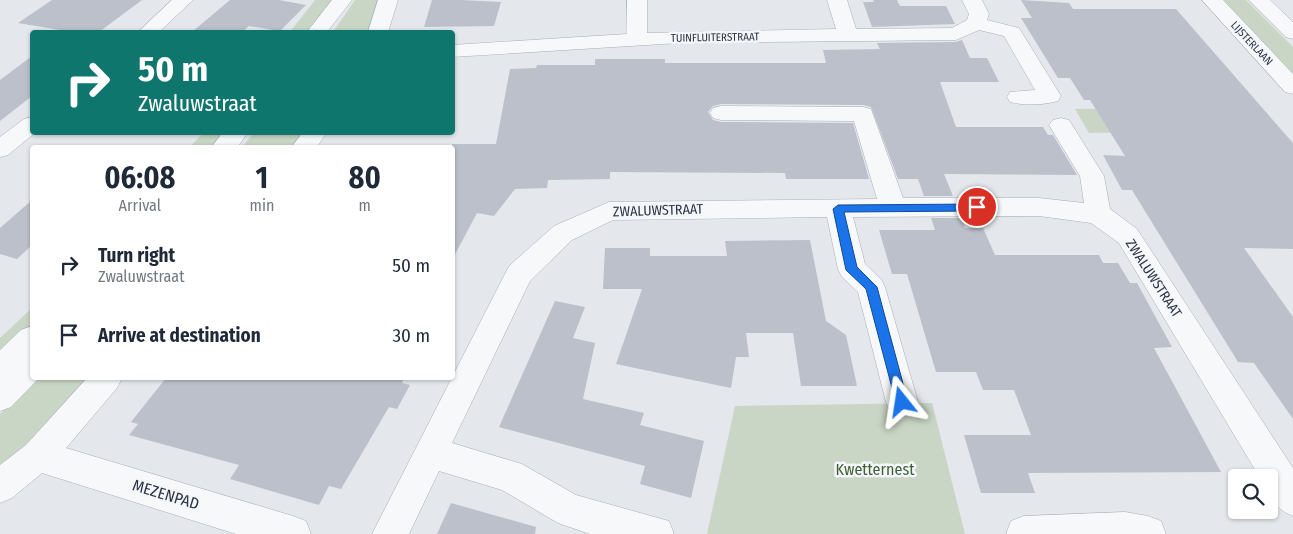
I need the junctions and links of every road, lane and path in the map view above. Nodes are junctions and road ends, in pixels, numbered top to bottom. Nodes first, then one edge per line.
1 (183, 0) edge
2 (342, 0) edge
3 (388, 0) edge
4 (638, 0) edge
5 (837, 0) edge
6 (972, 0) edge
7 (1212, 0) edge
8 (1259, 0) edge
9 (976, 23) junction
10 (150, 30) edge
11 (320, 30) edge
12 (379, 30) edge
13 (1293, 33) edge
14 (848, 35) junction
15 (637, 39) junction
16 (455, 51) edge
17 (1293, 86) edge
18 (1018, 97) dead end
19 (721, 113) dead end
20 (1061, 125) dead end
21 (30, 126) edge
22 (235, 135) edge
23 (226, 145) edge
24 (0, 149) edge
25 (893, 208) junction
26 (838, 209) junction
27 (1098, 214) junction
28 (30, 341) edge
29 (30, 366) edge
30 (0, 369) edge
31 (104, 380) edge
32 (0, 397) edge
33 (902, 402) dead end
34 (430, 453) junction
35 (38, 456) junction
36 (0, 486) edge
37 (1293, 499) edge
38 (293, 534) edge
39 (390, 534) edge
40 (656, 534) edge
41 (1024, 534) edge
42 (1148, 534) edge

1 - 10 street
2 - 11 street
3 - 12 street
4 - 15 street
5 - 14 street
6 - 9 street
7 - 17 street, LIJSTERLAAN
8 - 13 street
9 - 14 street, TUINFLUITERSTRAAT
9 - 18 street
14 - 15 street, TUINFLUITERSTRAAT
15 - 16 street, TUINFLUITERSTRAAT
19 - 25 street
20 - 27 street
21 - 24 street
22 - 23 street
25 - 26 street, ZWALUWSTRAAT
25 - 27 street, ZWALUWSTRAAT
26 - 33 street
26 - 34 street, ZWALUWSTRAAT
27 - 37 street, ZWALUWSTRAAT
28 - 30 street
29 - 32 street
31 - 35 street
34 - 39 street, ZWALUWSTRAAT
34 - 40 street
35 - 36 street
35 - 38 street, MEZENPAD
41 - 42 street

